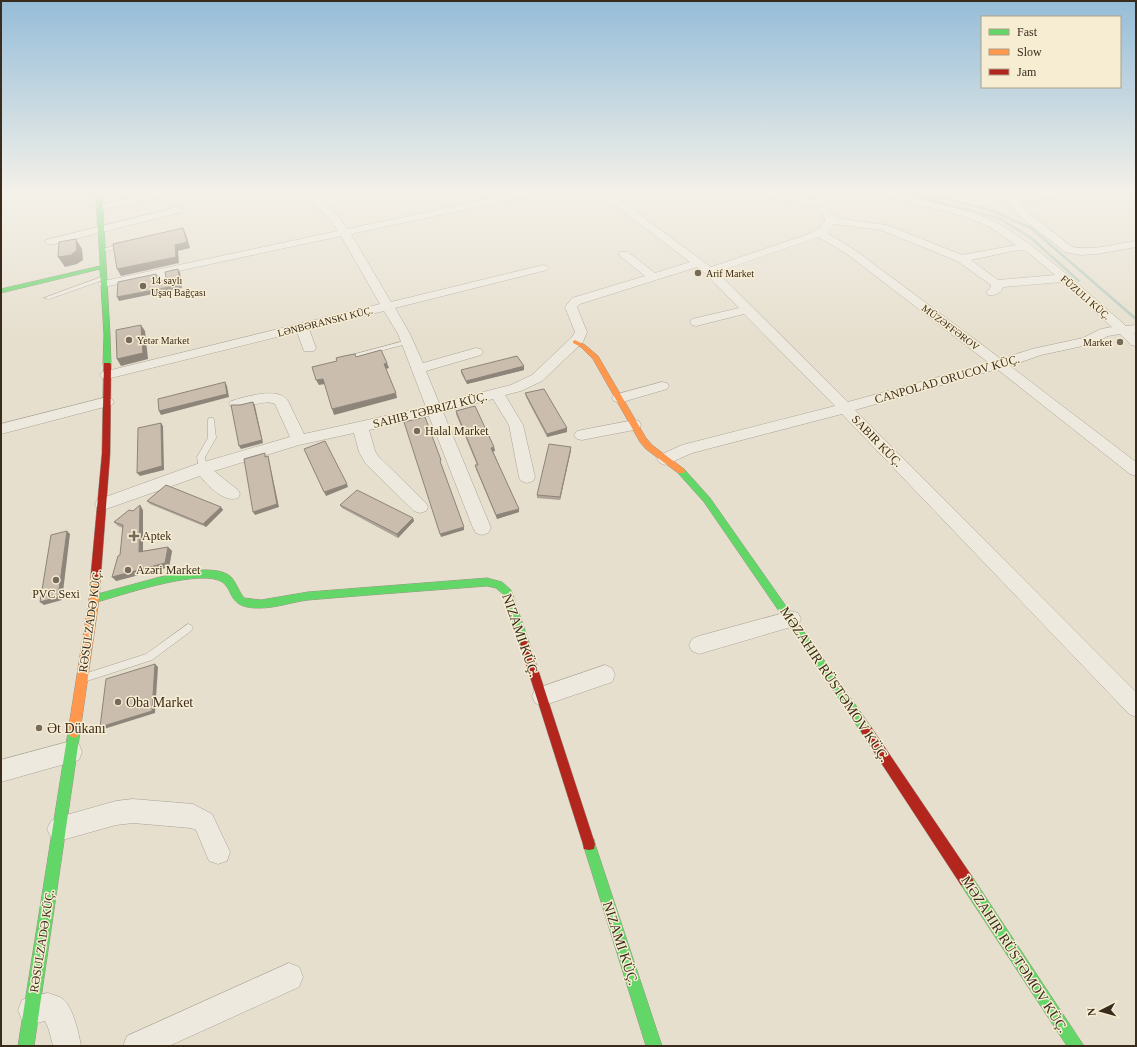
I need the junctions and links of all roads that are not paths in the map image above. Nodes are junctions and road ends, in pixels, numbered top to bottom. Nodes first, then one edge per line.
1 (55, 241) edge
2 (102, 241) edge
3 (307, 241) edge
4 (349, 241) edge
5 (669, 241) edge
6 (793, 241) edge
7 (831, 241) edge
8 (914, 241) edge
9 (1018, 241) edge
10 (1058, 241) edge
11 (50, 242) dead end
12 (130, 244) edge
13 (1136, 244) edge
14 (1027, 247) junction
15 (102, 250) junction
16 (624, 254) dead end
17 (961, 260) junction
18 (103, 267) junction
19 (705, 267) junction
20 (543, 268) dead end
21 (653, 277) junction
22 (1065, 278) junction
23 (104, 281) junction
24 (1, 291) edge
25 (47, 298) dead end
26 (388, 306) junction
27 (748, 309) junction
28 (696, 322) dead end
29 (302, 327) junction
30 (1130, 329) edge
31 (408, 342) junction
32 (575, 342) junction
33 (1136, 342) edge
34 (309, 348) dead end
35 (476, 352) dead end
36 (346, 358) edge
37 (1001, 364) junction
38 (418, 369) junction
39 (107, 375) junction
40 (662, 386) dead end
41 (497, 394) junction
42 (619, 398) junction
43 (107, 402) junction
44 (236, 404) edge
45 (845, 408) junction
46 (434, 410) junction
47 (211, 420) dead end
48 (634, 424) junction
49 (360, 426) junction
50 (1, 429) edge
51 (582, 435) dead end
52 (299, 440) junction
53 (665, 459) junction
54 (203, 468) junction
55 (1136, 470) edge
56 (527, 477) dead end
57 (232, 494) dead end
58 (103, 504) junction
59 (420, 507) dead end
60 (482, 528) dead end
61 (94, 599) junction
62 (791, 619) junction
63 (188, 628) dead end
64 (700, 645) dead end
65 (605, 675) dead end
66 (82, 678) junction
67 (542, 696) junction
68 (1136, 707) edge
69 (71, 752) junction
70 (1, 771) edge
71 (59, 829) junction
72 (218, 852) dead end
73 (289, 977) dead end
74 (32, 1010) junction
75 (26, 1046) edge
76 (67, 1046) edge
77 (138, 1046) edge
78 (654, 1046) edge
79 (1076, 1046) edge

1 - 11 street
2 - 15 street, RƏSULZADƏ KÜÇ.
3 - 23 street
4 - 26 street
5 - 19 street, SABIR KÜÇ.
6 - 19 street
7 - 37 street, MÜZƏFFƏROV
8 - 17 street
9 - 14 street, FÜZULI KÜÇ.
10 - 13 street
12 - 15 lane
14 - 17 street
14 - 22 street, FÜZULI KÜÇ.
15 - 18 street, RƏSULZADƏ KÜÇ.
16 - 21 street
17 - 22 street
18 - 23 street, RƏSULZADƏ KÜÇ.
18 - 24 street
19 - 21 street
19 - 27 street, SABIR KÜÇ.
20 - 26 street, LƏNBƏRANSKI KÜÇ.
21 - 32 street
22 - 30 street, FÜZULI KÜÇ.
23 - 25 lane
23 - 39 street, RƏSULZADƏ KÜÇ.
26 - 29 street, LƏNBƏRANSKI KÜÇ.
26 - 31 street
27 - 28 street
27 - 45 street, SABIR KÜÇ.
29 - 34 street
29 - 39 street, LƏNBƏRANSKI KÜÇ.
30 - 33 street, FÜZULI KÜÇ.
30 - 37 street, CANPOLAD ORUCOV KÜÇ.
31 - 36 lane
31 - 38 street
32 - 41 street, SAHIB TƏBRIZI KÜÇ.
32 - 42 street, MƏZAHIR RÜSTƏMOV KÜÇ.
35 - 38 street
37 - 45 street, CANPOLAD ORUCOV KÜÇ.
37 - 55 street, MÜZƏFFƏROV
38 - 46 street
39 - 43 street, RƏSULZADƏ KÜÇ.
40 - 42 street
41 - 46 street, SAHIB TƏBRIZI KÜÇ.
41 - 56 street
42 - 48 street, MƏZAHIR RÜSTƏMOV KÜÇ.
43 - 50 street
43 - 58 street, RƏSULZADƏ KÜÇ.
44 - 52 street
45 - 53 street, CANPOLAD ORUCOV KÜÇ.
45 - 68 street, SABIR KÜÇ.
46 - 49 street, SAHIB TƏBRIZI KÜÇ.
46 - 60 street
47 - 54 lane
48 - 51 street
48 - 53 street, MƏZAHIR RÜSTƏMOV KÜÇ.
49 - 52 street, SAHIB TƏBRIZI KÜÇ.
49 - 59 street
52 - 54 street, SAHIB TƏBRIZI KÜÇ.
53 - 62 street, MƏZAHIR RÜSTƏMOV KÜÇ.
54 - 57 street
54 - 58 street, SAHIB TƏBRIZI KÜÇ.
58 - 61 street, RƏSULZADƏ KÜÇ.
61 - 66 street, RƏSULZADƏ KÜÇ.
61 - 67 street, NIZAMI KÜÇ.
62 - 64 street
62 - 79 street, MƏZAHIR RÜSTƏMOV KÜÇ.
63 - 66 lane
65 - 67 street
66 - 69 street, RƏSULZADƏ KÜÇ.
67 - 78 street, NIZAMI KÜÇ.
69 - 70 street
69 - 71 street, RƏSULZADƏ KÜÇ.
71 - 72 street
71 - 74 street, RƏSULZADƏ KÜÇ.
73 - 77 street
74 - 75 street, RƏSULZADƏ KÜÇ.
74 - 76 street

